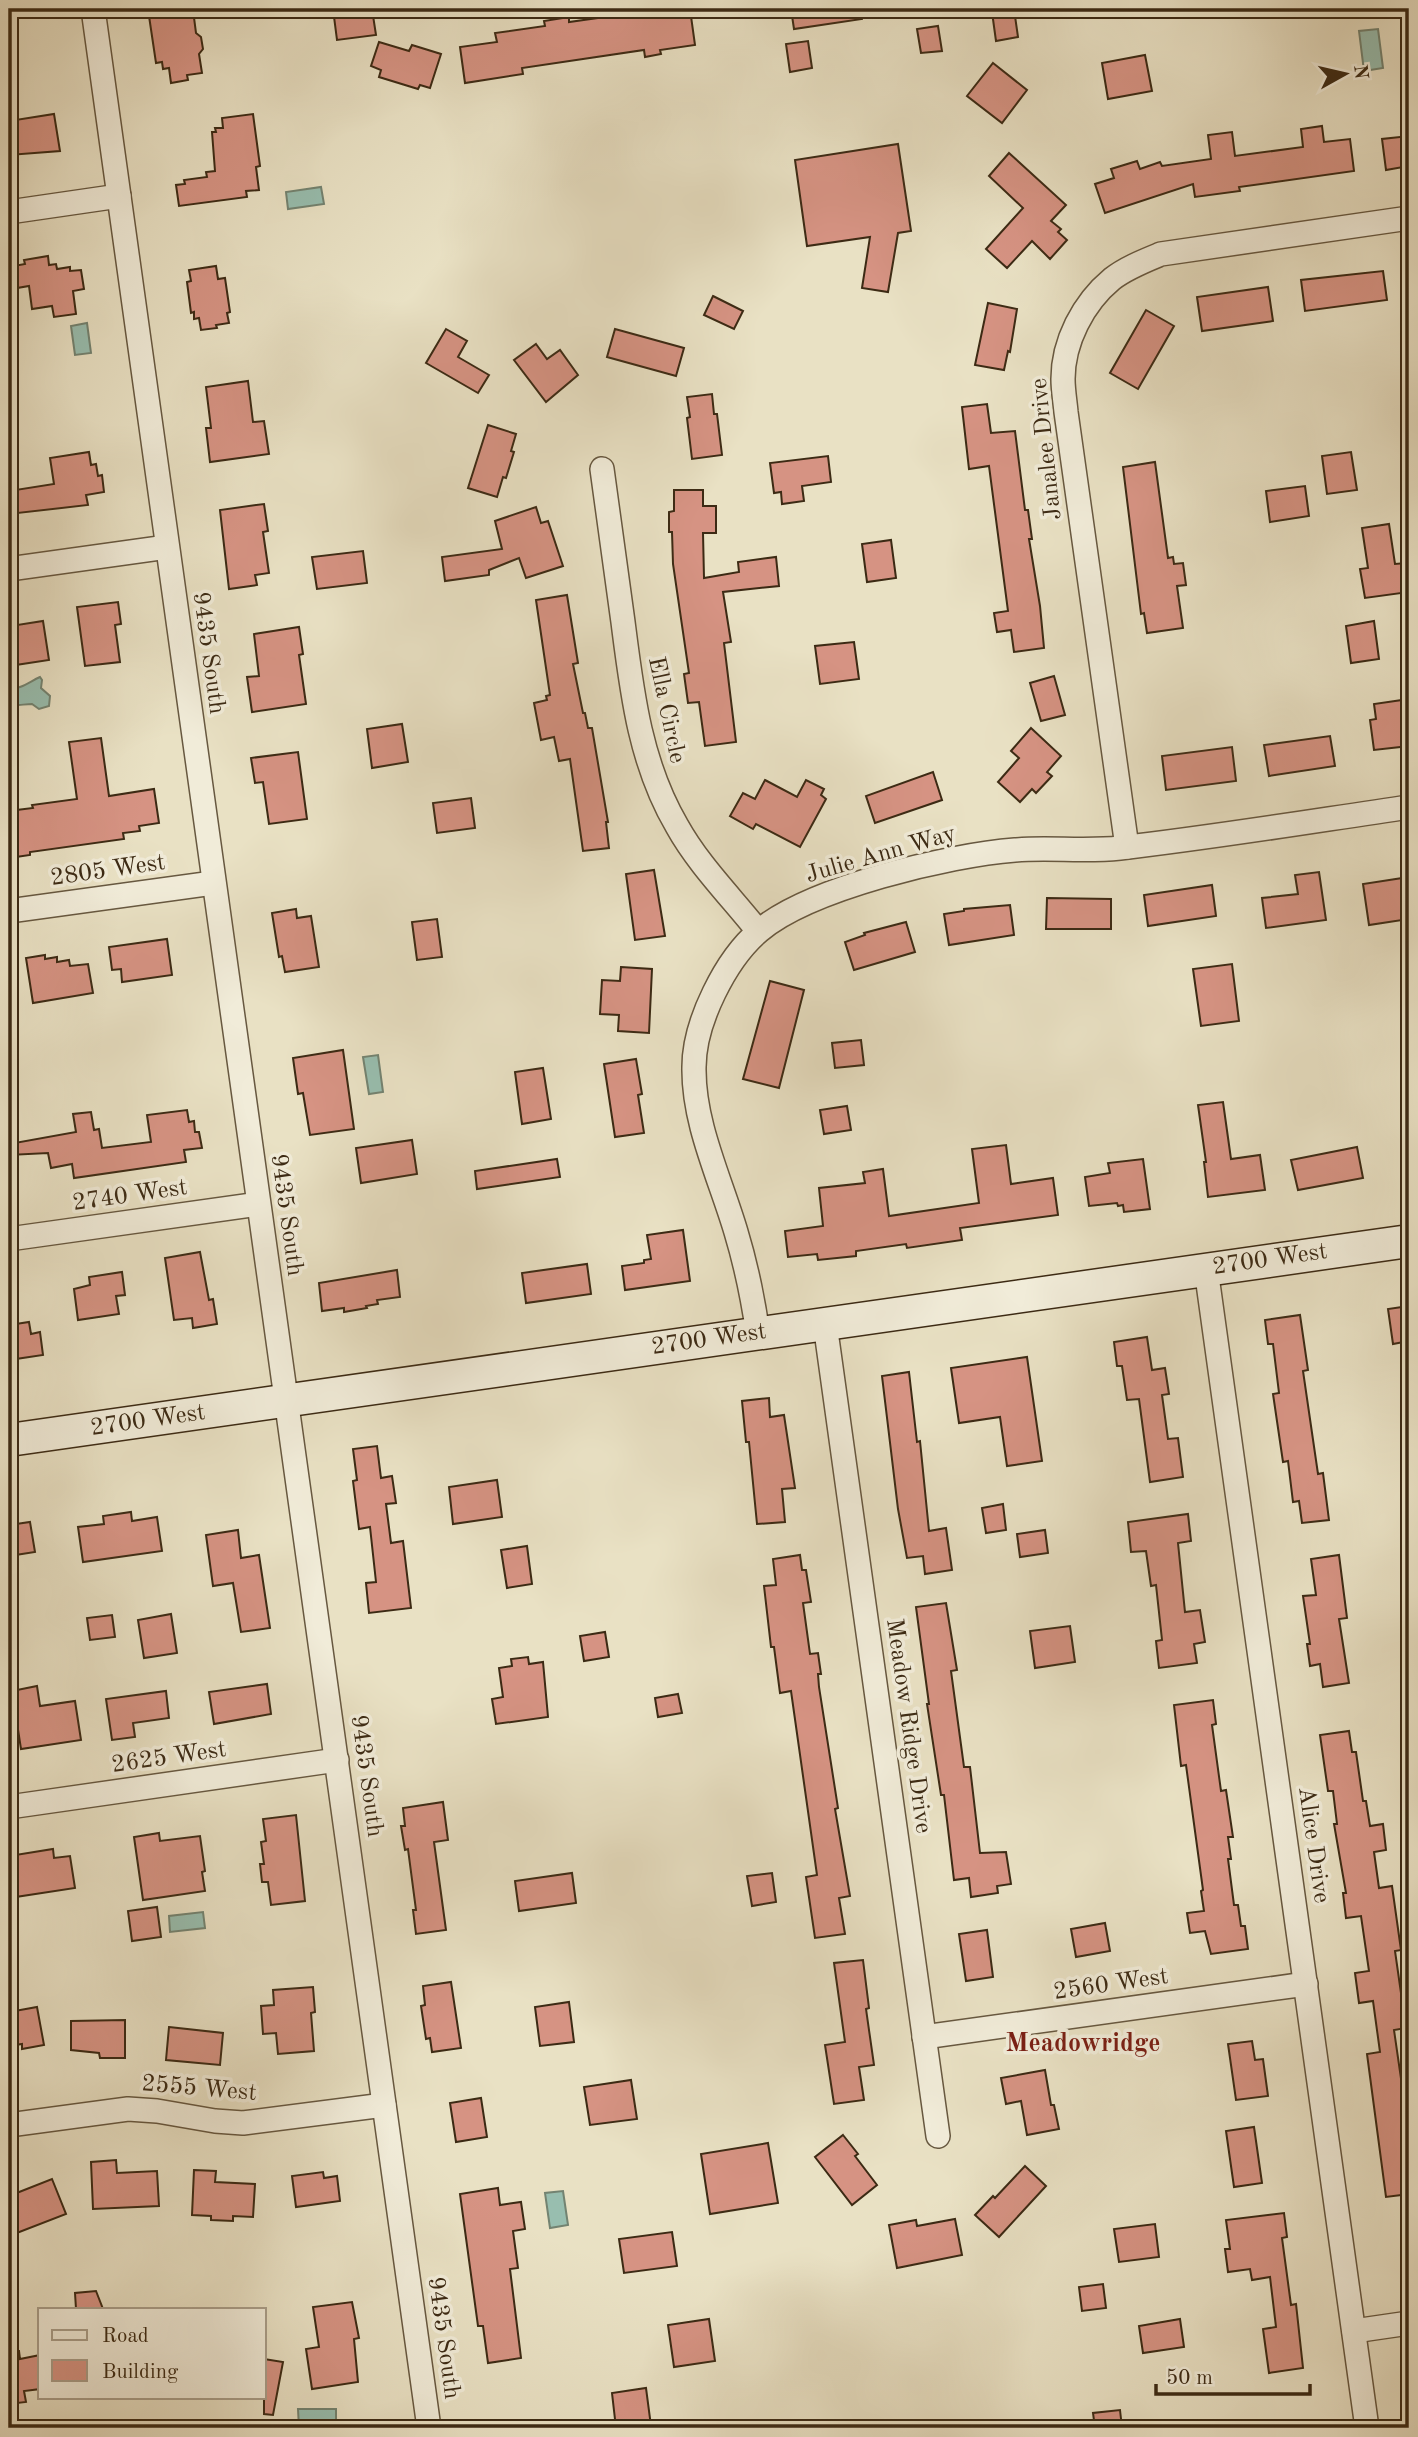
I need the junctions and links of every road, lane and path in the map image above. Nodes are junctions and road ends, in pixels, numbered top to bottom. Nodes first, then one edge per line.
1 (93, 9) edge
2 (119, 196) junction
3 (9, 212) edge
4 (1409, 218) edge
5 (602, 469) dead end
6 (167, 547) junction
7 (9, 569) edge
8 (1409, 807) edge
9 (1127, 847) junction
10 (214, 883) junction
11 (9, 911) edge
12 (758, 931) junction
13 (258, 1204) junction
14 (9, 1239) edge
15 (1409, 1241) edge
16 (1206, 1269) junction
17 (825, 1324) junction
18 (758, 1334) junction
19 (285, 1402) junction
20 (9, 1440) edge
21 (337, 1760) junction
22 (9, 1807) edge
23 (1306, 1984) junction
24 (925, 2037) junction
25 (384, 2105) junction
26 (9, 2125) edge
27 (938, 2136) dead end
28 (1409, 2323) edge
29 (1354, 2331) junction
30 (429, 2428) edge
31 (1367, 2428) edge

1 - 2 street, 9435 South
2 - 3 street
2 - 6 street, 9435 South
4 - 9 street, Janalee Drive
5 - 12 street, Ella Circle
6 - 7 street
6 - 10 street, 9435 South
8 - 9 street, Julie Ann Way
9 - 12 street, Julie Ann Way
10 - 11 street, 2805 West
10 - 13 street, 9435 South
12 - 18 street, Julie Ann Way
13 - 14 street, 2740 West
13 - 19 street, 9435 South
15 - 16 main road, 2700 West
16 - 17 main road, 2700 West
16 - 23 street, Alice Drive
17 - 18 main road, 2700 West
17 - 24 street, Meadow Ridge Drive
18 - 19 main road, 2700 West
19 - 20 main road, 2700 West
19 - 21 street, 9435 South
21 - 22 street, 2625 West
21 - 25 street, 9435 South
23 - 24 street, 2560 West
23 - 29 street, Alice Drive
24 - 27 street, Meadow Ridge Drive
25 - 26 street, 2555 West
25 - 30 street, 9435 South
28 - 29 street
29 - 31 street, Alice Drive

